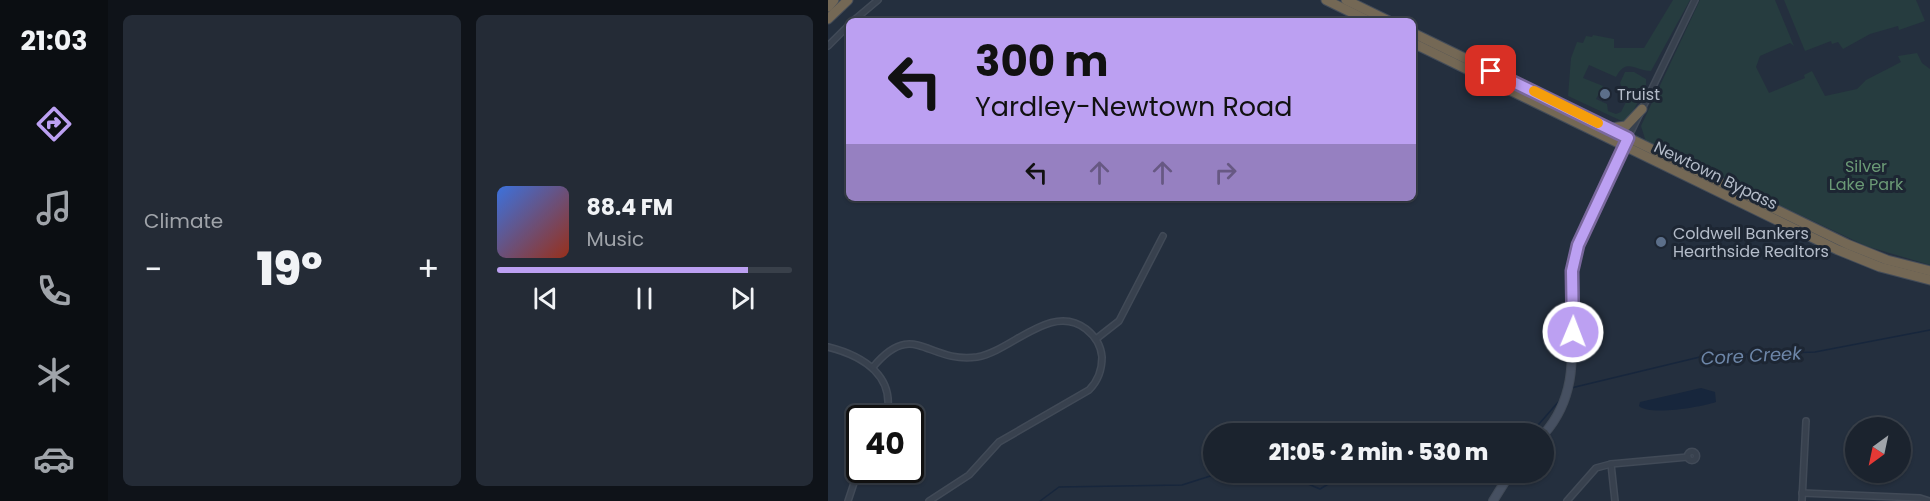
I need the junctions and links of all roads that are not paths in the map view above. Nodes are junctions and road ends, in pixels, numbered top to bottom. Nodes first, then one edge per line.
1 (834, 0) edge
2 (849, 0) edge
3 (878, 0) edge
4 (1326, 0) edge
5 (1346, 0) edge
6 (1695, 0) edge
7 (828, 7) edge
8 (857, 18) edge
9 (1363, 18) edge
10 (1383, 18) edge
11 (828, 19) edge
12 (846, 28) edge
13 (1416, 34) edge
14 (1416, 44) edge
15 (828, 46) edge
16 (1642, 109) junction
17 (1608, 128) junction
18 (1626, 143) junction
19 (1162, 236) dead end
20 (1930, 271) edge
21 (1930, 280) edge
22 (1096, 339) junction
23 (828, 347) edge
24 (873, 368) junction
25 (888, 405) edge
26 (1806, 421) dead end
27 (1552, 423) edge
28 (1688, 457) dead end
29 (1611, 464) junction
30 (854, 483) edge
31 (1504, 483) edge
32 (1803, 493) junction
33 (848, 501) edge
34 (929, 501) edge
35 (1493, 501) edge
36 (1567, 501) edge
37 (1616, 501) edge
38 (1802, 501) edge
39 (1929, 501) edge

1 - 7 highway
2 - 11 highway
3 - 8 street
4 - 9 highway
5 - 10 highway
6 - 16 street
12 - 15 street
13 - 17 highway
14 - 18 highway
16 - 17 highway
16 - 18 street
17 - 18 highway
18 - 20 highway, Newtown Bypass
18 - 21 highway, Newtown Bypass
18 - 27 street
19 - 22 street
22 - 24 street
22 - 34 street
23 - 24 street
24 - 25 street
26 - 32 street
28 - 29 street
29 - 36 street
29 - 37 street
30 - 33 street
31 - 35 street
32 - 38 street
32 - 39 street

